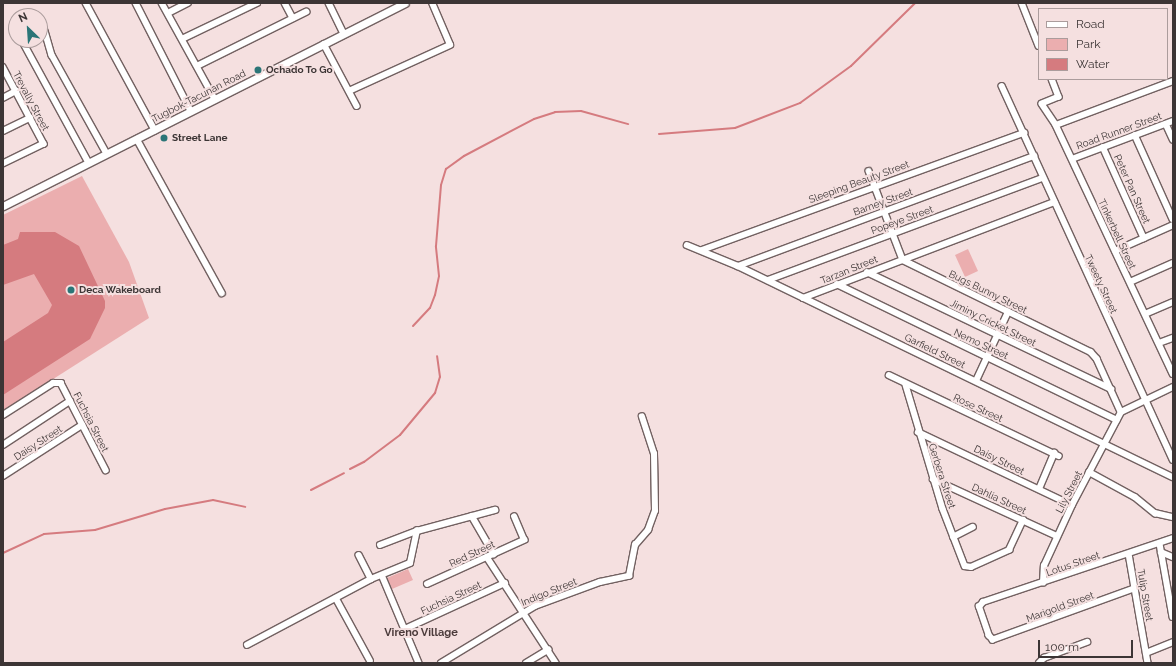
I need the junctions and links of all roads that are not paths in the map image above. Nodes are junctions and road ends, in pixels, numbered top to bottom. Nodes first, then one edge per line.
1 (86, 3) edge
2 (136, 3) edge
3 (162, 3) edge
4 (188, 3) edge
5 (257, 3) edge
6 (285, 3) edge
7 (329, 3) edge
8 (405, 3) edge
9 (432, 3) edge
10 (1022, 3) edge
11 (393, 6) edge
12 (306, 12) dead end
13 (168, 13) junction
14 (293, 18) junction
15 (344, 34) junction
16 (182, 39) junction
17 (48, 41) edge
18 (1038, 43) edge
19 (324, 44) junction
20 (26, 48) edge
21 (197, 66) junction
22 (3, 67) edge
23 (1052, 80) edge
24 (1173, 81) edge
25 (1002, 86) dead end
26 (16, 91) junction
27 (349, 91) junction
28 (3, 98) edge
29 (215, 99) junction
30 (357, 106) dead end
31 (191, 111) junction
32 (30, 118) junction
33 (1173, 121) edge
34 (1166, 124) junction
35 (1056, 126) junction
36 (154, 130) junction
37 (3, 131) edge
38 (1024, 133) junction
39 (1135, 135) junction
40 (137, 139) junction
41 (1173, 139) edge
42 (1103, 147) junction
43 (106, 154) junction
44 (1034, 156) junction
45 (1072, 159) junction
46 (90, 162) junction
47 (3, 164) edge
48 (869, 171) dead end
49 (1043, 178) junction
50 (874, 186) junction
51 (1054, 202) junction
52 (3, 206) edge
53 (884, 211) junction
54 (1173, 218) edge
55 (1173, 225) edge
56 (892, 234) junction
57 (1144, 238) junction
58 (687, 245) dead end
59 (702, 250) junction
60 (1115, 251) junction
61 (902, 258) junction
62 (1173, 263) edge
63 (738, 266) junction
64 (867, 272) junction
65 (768, 280) junction
66 (1130, 282) junction
67 (837, 284) junction
68 (222, 293) dead end
69 (803, 298) junction
70 (1173, 302) edge
71 (1008, 312) junction
72 (1145, 314) junction
73 (998, 335) junction
74 (1173, 338) edge
75 (1159, 343) junction
76 (988, 357) junction
77 (1173, 374) edge
78 (889, 376) dead end
79 (976, 381) junction
80 (906, 385) junction
81 (1173, 386) edge
82 (1111, 390) junction
83 (1145, 400) junction
84 (70, 401) junction
85 (1121, 412) junction
86 (3, 415) edge
87 (642, 417) dead end
88 (1117, 420) junction
89 (82, 424) junction
90 (918, 432) junction
91 (1105, 443) junction
92 (3, 445) edge
93 (1173, 460) edge
94 (106, 470) dead end
95 (1089, 472) junction
96 (3, 476) edge
97 (1173, 477) edge
98 (933, 479) junction
99 (1039, 489) junction
100 (1072, 505) junction
101 (495, 510) dead end
102 (472, 516) junction
103 (514, 517) dead end
104 (1173, 517) edge
105 (1023, 520) junction
106 (973, 527) dead end
107 (417, 530) junction
108 (1057, 536) junction
109 (953, 537) junction
110 (1173, 538) edge
111 (1160, 544) junction
112 (380, 545) dead end
113 (1161, 552) junction
114 (494, 554) junction
115 (1129, 554) junction
116 (359, 555) dead end
117 (487, 557) junction
118 (1173, 557) edge
119 (382, 575) junction
120 (372, 580) junction
121 (505, 583) junction
122 (1042, 583) junction
123 (427, 584) dead end
124 (1134, 589) junction
125 (336, 598) junction
126 (524, 611) junction
127 (1173, 617) edge
128 (405, 629) junction
129 (991, 640) joint
130 (1087, 642) dead end
131 (1173, 642) edge
132 (247, 645) dead end
133 (548, 650) junction
134 (1146, 654) junction
135 (370, 660) dead end
136 (420, 663) edge
137 (440, 663) edge
138 (526, 663) edge
139 (556, 663) edge
140 (1039, 663) edge
141 (1148, 663) edge

1 - 36 street
2 - 31 street
3 - 13 street
4 - 13 street
5 - 16 street
6 - 14 street
7 - 15 street
8 - 11 street, Tugbok-Tacunan Road
9 - 27 street
10 - 18 street
11 - 15 street, Tugbok-Tacunan Road
12 - 14 street
13 - 16 street
14 - 21 street
15 - 19 street, Tugbok-Tacunan Road
16 - 21 street
17 - 43 street
19 - 27 street
19 - 29 street, Tugbok-Tacunan Road
20 - 46 street
21 - 29 street
22 - 26 street, Trevally Street
23 - 35 street, Tinkerbell Street
24 - 35 street
25 - 38 street, Tweety Street
26 - 28 street
26 - 32 street, Trevally Street
27 - 30 street
29 - 31 street, Tugbok-Tacunan Road
31 - 36 street, Tugbok-Tacunan Road
32 - 37 street
32 - 47 street, Trevally Street
33 - 34 street, Road Runner Street
34 - 39 street, Road Runner Street
34 - 41 street
35 - 45 street, Tinkerbell Street
36 - 40 street, Tugbok-Tacunan Road
38 - 44 street, Tweety Street
38 - 50 street, Sleeping Beauty Street
39 - 42 street, Road Runner Street
39 - 54 street
40 - 43 street, Tugbok-Tacunan Road
40 - 68 street
42 - 45 street, Road Runner Street
42 - 57 street, Peter Pan Street
43 - 46 street, Tugbok-Tacunan Road
44 - 49 street, Tweety Street
44 - 53 street, Barney Street
45 - 60 street, Tinkerbell Street
46 - 52 street, Tugbok-Tacunan Road
48 - 50 street
49 - 51 street, Tweety Street
49 - 56 street, Popeye Street
50 - 53 street
50 - 59 street, Sleeping Beauty Street
51 - 61 street
51 - 83 street, Tweety Street
53 - 56 street
53 - 63 street, Barney Street
55 - 57 street
56 - 61 street
56 - 65 street, Popeye Street
57 - 60 street
58 - 59 street, Garfield Street
59 - 63 street, Garfield Street
60 - 66 street, Tinkerbell Street
61 - 64 street, Tarzan Street
61 - 71 street, Bugs Bunny Street
62 - 66 street
63 - 65 street, Garfield Street
64 - 67 street, Tarzan Street
64 - 73 street, Jiminy Cricket Street
65 - 69 street, Garfield Street
66 - 72 street, Tinkerbell Street
67 - 69 street, Tarzan Street
67 - 76 street, Nemo Street
69 - 79 street, Garfield Street
70 - 72 street
71 - 73 street
71 - 82 street, Bugs Bunny Street
72 - 75 street, Tinkerbell Street
73 - 76 street
73 - 82 street, Jiminy Cricket Street
74 - 75 street
75 - 77 street, Tinkerbell Street
76 - 79 street
76 - 88 street, Nemo Street
78 - 80 street, Rose Street
79 - 91 street, Garfield Street
80 - 90 street, Gerbera Street
80 - 99 street, Rose Street
81 - 83 street
82 - 85 street, Bugs Bunny Street
83 - 85 street
83 - 93 street, Tweety Street
84 - 86 street, Fuchsia Street
84 - 89 street, Fuchsia Street
84 - 92 street
85 - 88 street, Lily Street
87 - 126 street, Indigo Street
88 - 91 street, Lily Street
89 - 94 street, Fuchsia Street
89 - 96 street, Daisy Street
90 - 98 street, Gerbera Street
90 - 99 street, Daisy Street
91 - 95 street, Lily Street
91 - 97 street, Garfield Street
95 - 100 street, Lily Street
95 - 104 street
98 - 105 street, Dahlia Street
98 - 109 street, Gerbera Street
99 - 100 street, Daisy Street
100 - 108 street, Lily Street
101 - 102 street
102 - 107 street
102 - 114 street
103 - 114 street, Red Street
105 - 108 street, Dahlia Street
105 - 109 street, Gerbera Street
106 - 109 street
107 - 112 street
107 - 119 street
108 - 122 street, Lily Street
110 - 111 street, Lotus Street
111 - 113 street
111 - 115 street, Lotus Street
113 - 118 street
113 - 127 street
114 - 117 street, Red Street
115 - 122 street, Lotus Street
115 - 124 street, Tulip Street
116 - 120 street
117 - 121 street
117 - 123 street, Red Street
119 - 120 street
119 - 128 street
120 - 125 street
121 - 126 street
121 - 128 street, Fuchsia Street
122 - 129 street, Lotus Street
124 - 129 street, Marigold Street
124 - 134 street, Tulip Street
125 - 132 street
125 - 135 street
126 - 133 street
126 - 137 street, Indigo Street
128 - 136 street
130 - 140 street
131 - 134 street
133 - 138 street
133 - 139 street
134 - 141 street, Tulip Street

